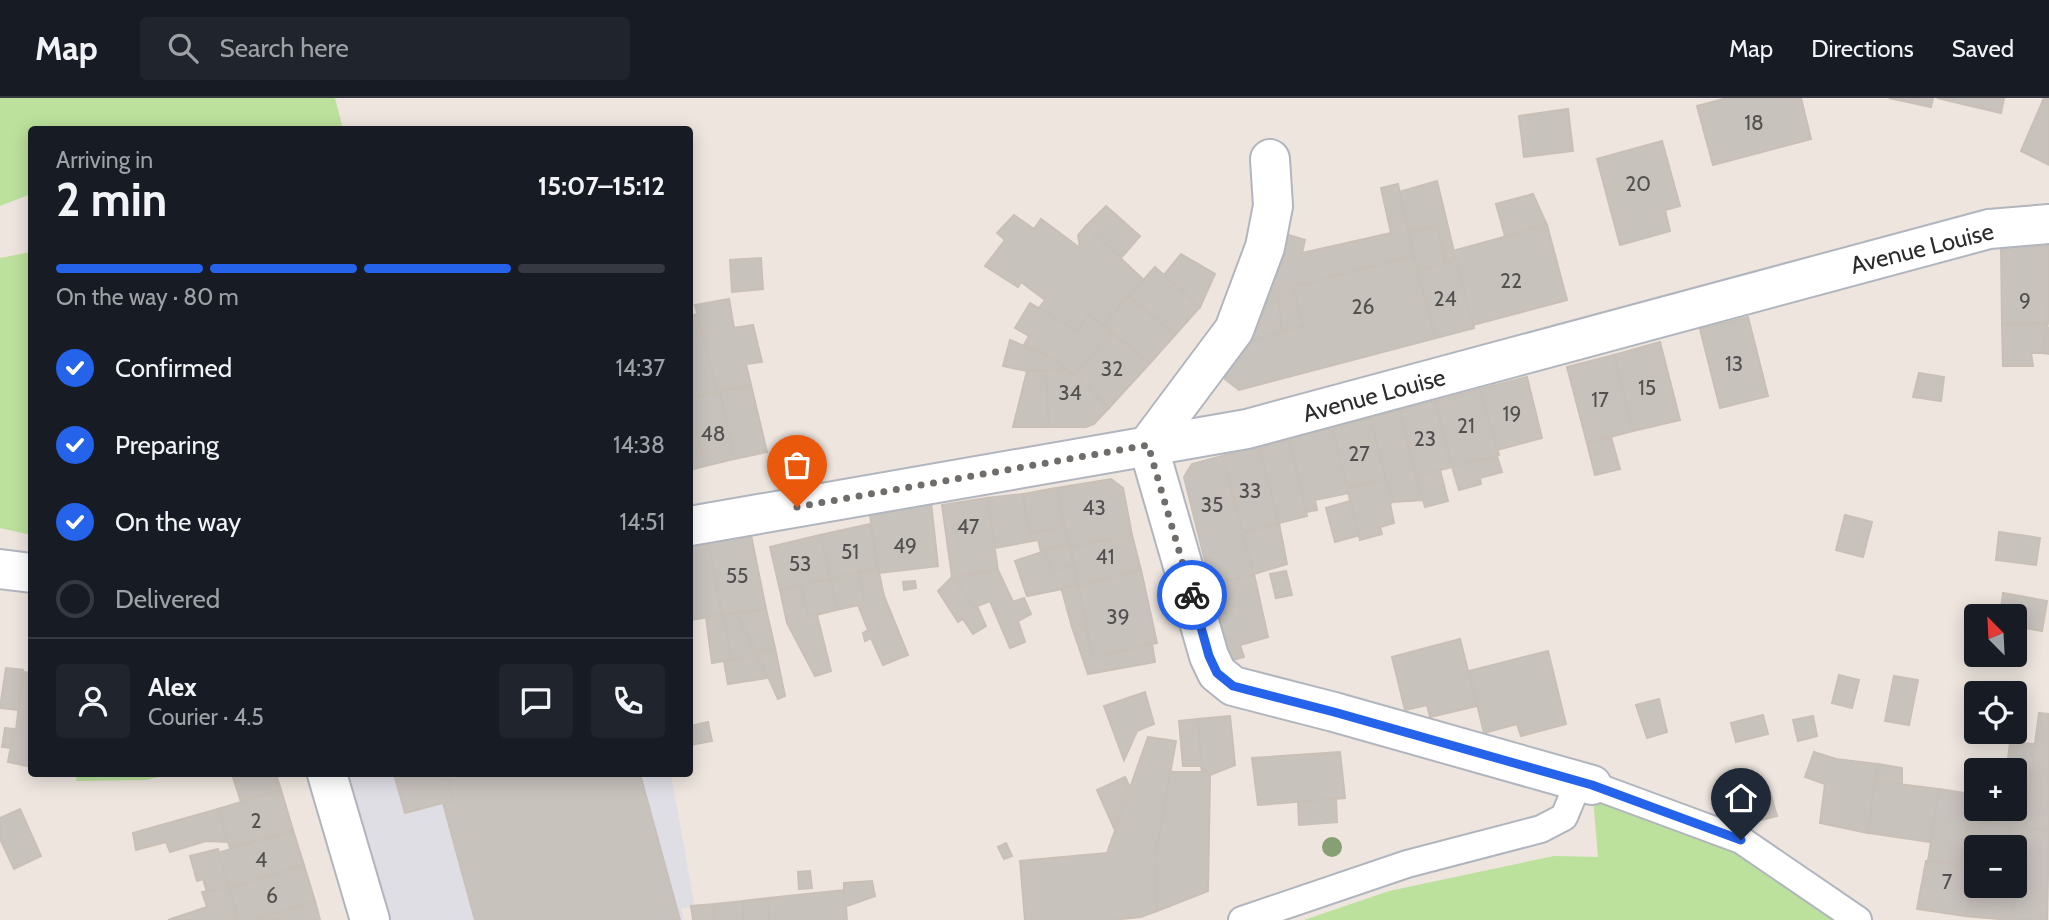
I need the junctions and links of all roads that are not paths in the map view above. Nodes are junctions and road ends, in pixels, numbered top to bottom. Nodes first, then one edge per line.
1 (1270, 159) dead end
2 (2049, 224) edge
3 (1148, 445) junction
4 (693, 525) edge
5 (0, 569) edge
6 (28, 572) edge
7 (328, 777) edge
8 (1585, 783) junction
9 (370, 920) edge
10 (1242, 920) edge
11 (1858, 920) edge

1 - 3 street
2 - 3 street, Avenue Louise
3 - 4 street, Avenue Louise
3 - 8 street
5 - 6 street
7 - 9 street
8 - 10 lane
8 - 11 lane

